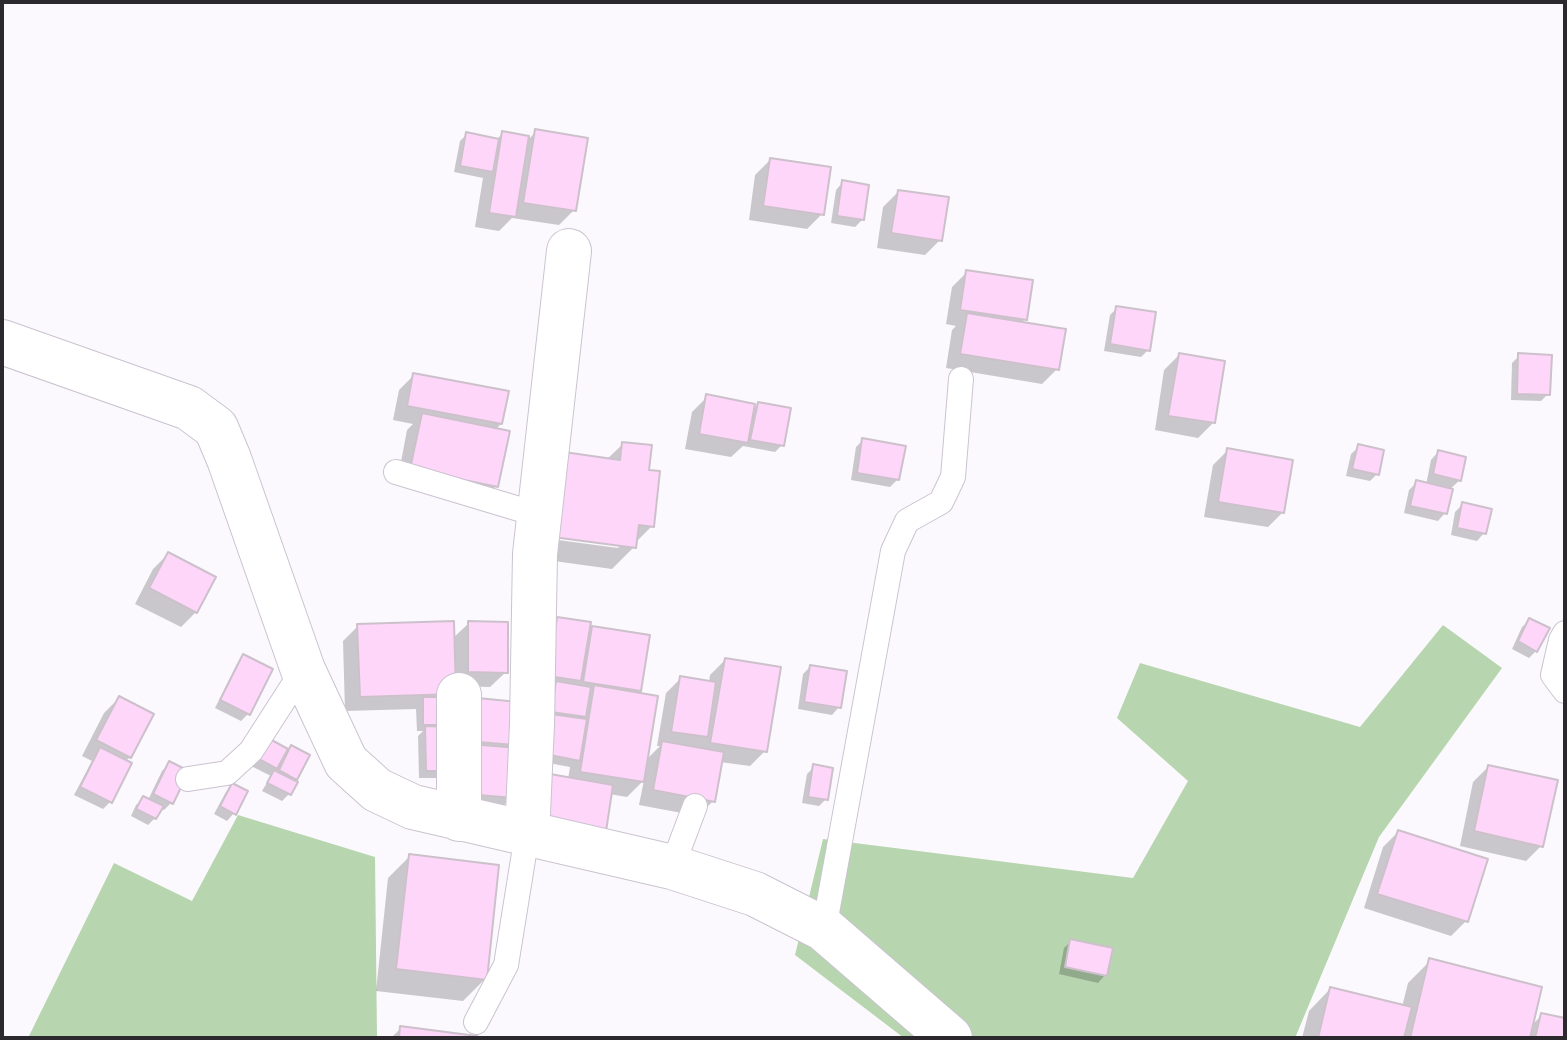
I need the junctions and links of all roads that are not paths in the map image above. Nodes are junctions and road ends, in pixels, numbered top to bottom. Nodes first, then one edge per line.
1 (569, 251) dead end
2 (2, 342) edge
3 (961, 379) dead end
4 (396, 472) dead end
5 (539, 515) junction
6 (1565, 633) edge
7 (303, 670) junction
8 (1565, 691) edge
9 (459, 695) dead end
10 (188, 779) dead end
11 (695, 806) dead end
12 (459, 819) junction
13 (527, 835) junction
14 (672, 867) junction
15 (824, 929) junction
16 (476, 1022) dead end
17 (950, 1038) edge

1 - 5 street
2 - 7 street
3 - 15 lane
4 - 5 lane
5 - 13 street
6 - 8 lane
7 - 10 lane
7 - 12 street
9 - 12 street
11 - 14 lane
12 - 13 street
13 - 14 street
13 - 16 lane
14 - 15 street
15 - 17 street

